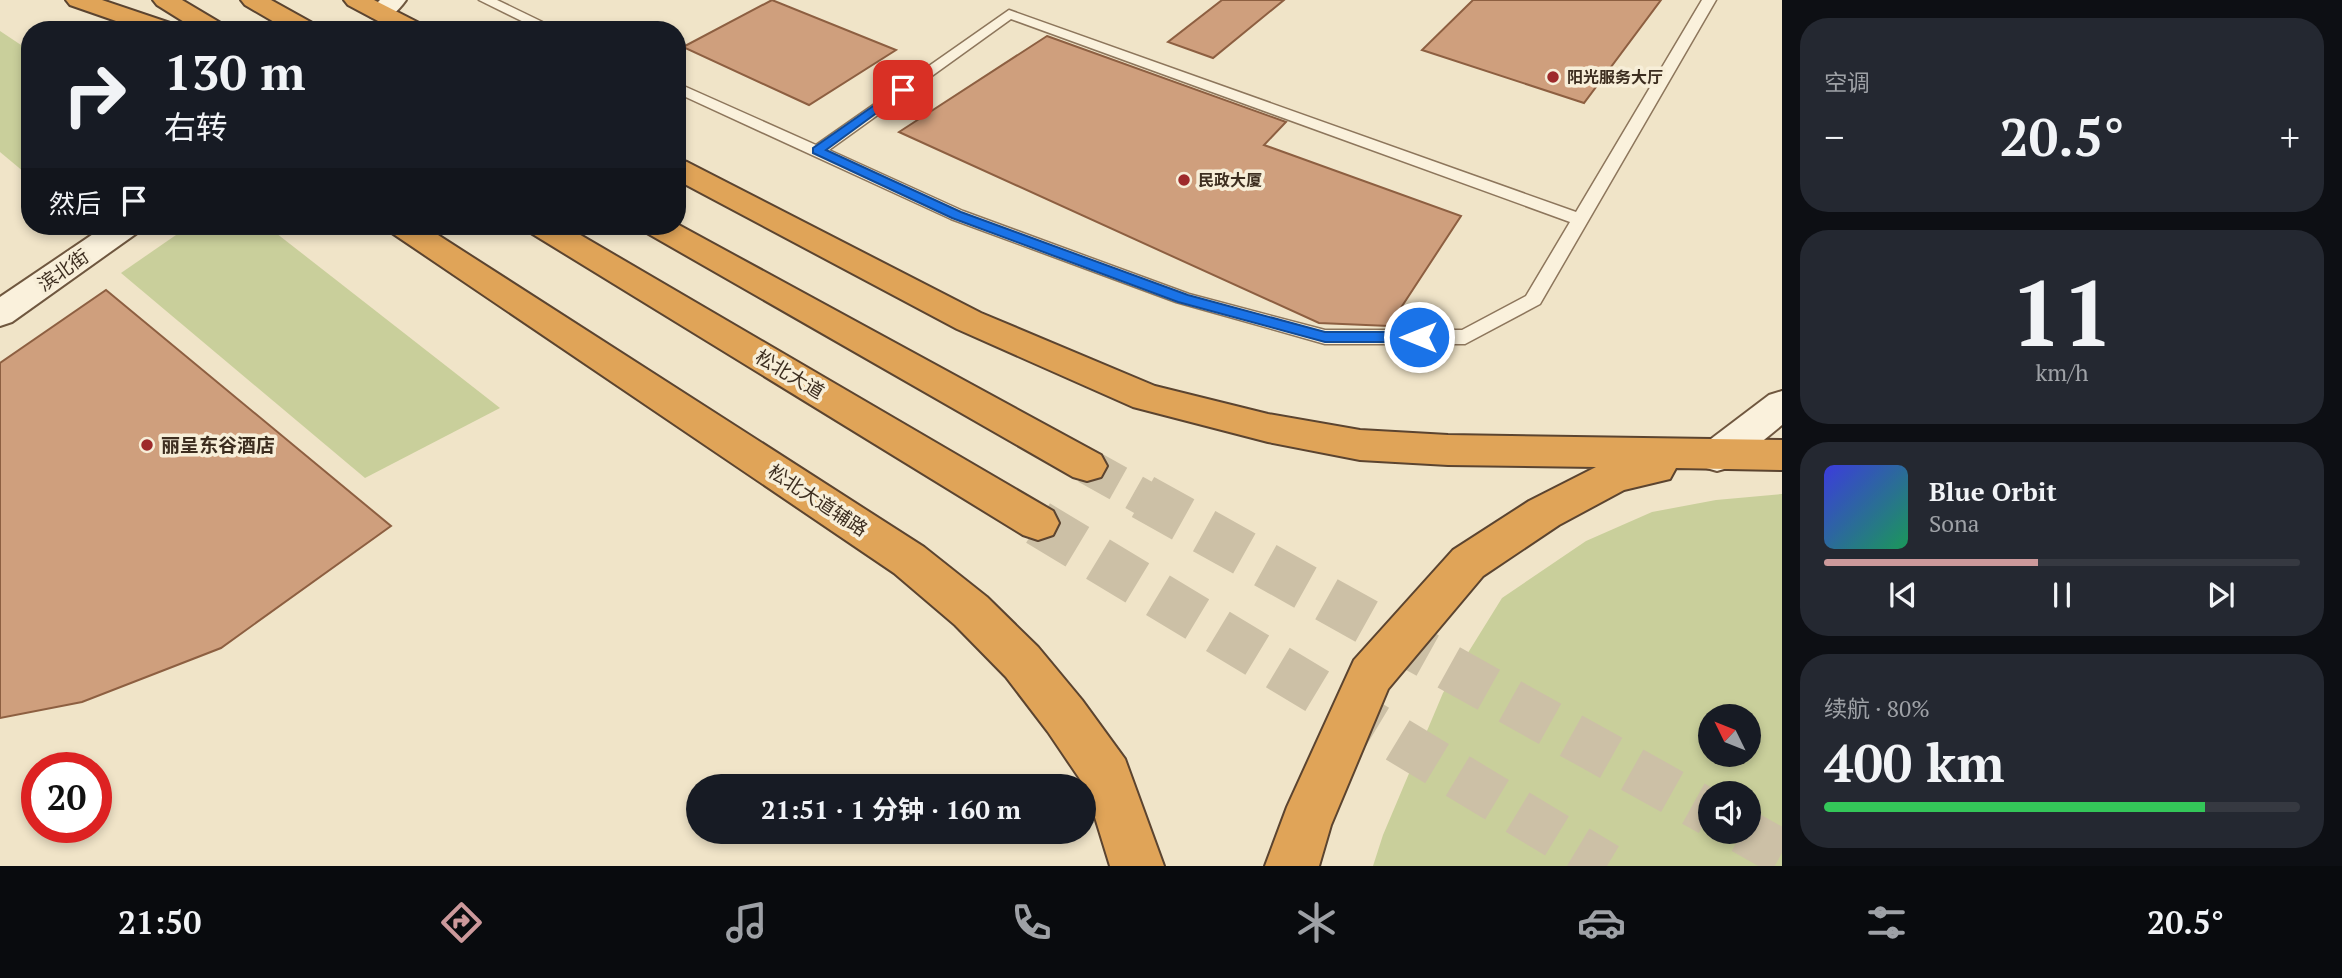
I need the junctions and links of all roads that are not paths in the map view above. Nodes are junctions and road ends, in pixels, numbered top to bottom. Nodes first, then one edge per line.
1 (60, 0) edge
2 (78, 0) edge
3 (165, 0) edge
4 (253, 0) edge
5 (278, 0) edge
6 (356, 0) edge
7 (486, 0) edge
8 (1709, 0) edge
9 (387, 6) edge
10 (92, 21) edge
11 (140, 21) edge
12 (200, 21) edge
13 (291, 21) edge
14 (298, 21) edge
15 (404, 21) edge
16 (532, 21) edge
17 (686, 91) edge
18 (818, 151) junction
19 (686, 173) edge
20 (1581, 220) junction
21 (113, 235) edge
22 (417, 235) edge
23 (557, 235) edge
24 (674, 235) edge
25 (0, 314) edge
26 (1782, 405) edge
27 (1717, 456) junction
28 (1782, 456) edge
29 (1087, 466) tunnel mouth
30 (1038, 523) tunnel mouth
31 (1137, 866) edge
32 (1292, 866) edge

1 - 10 highway
2 - 11 highway
3 - 12 highway
4 - 13 highway
5 - 14 highway
6 - 9 highway
7 - 16 lane
8 - 20 lane
9 - 15 highway
17 - 18 lane
18 - 20 lane
18 - 20 lane
19 - 27 highway
21 - 25 street, 滨北街
22 - 31 highway, 松北大道辅路
23 - 30 highway, 松北大道
24 - 29 highway
26 - 27 street
27 - 28 highway
27 - 32 highway

